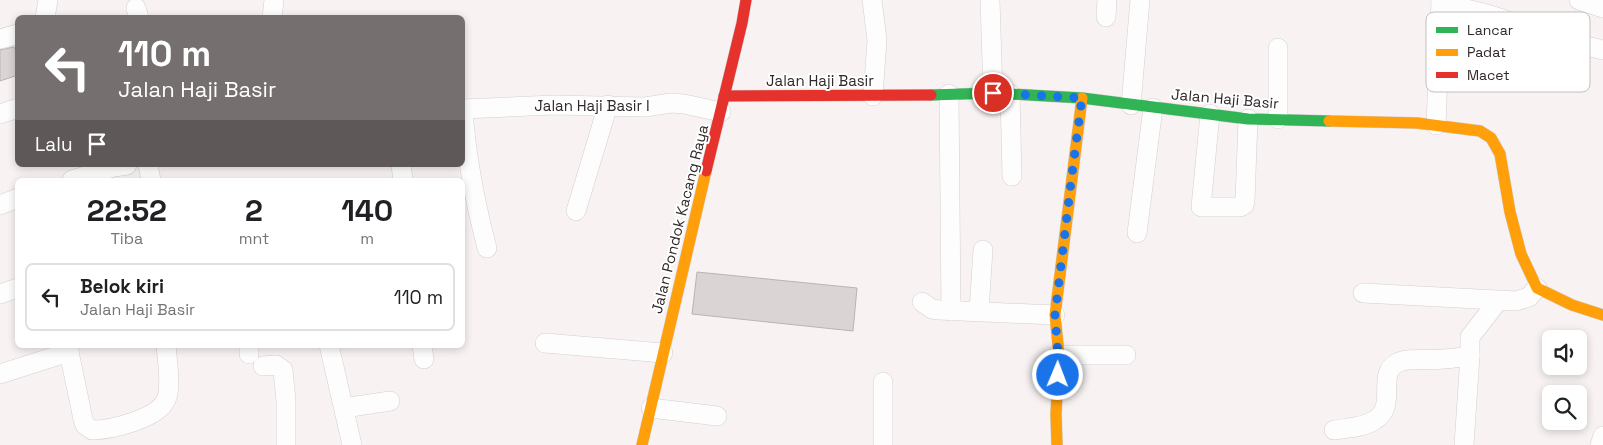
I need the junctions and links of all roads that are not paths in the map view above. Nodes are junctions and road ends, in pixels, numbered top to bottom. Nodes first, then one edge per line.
1 (48, 0) edge
2 (274, 0) edge
3 (746, 0) edge
4 (872, 0) edge
5 (990, 0) edge
6 (1140, 0) edge
7 (1579, 0) edge
8 (1441, 2) edge
9 (1603, 8) edge
10 (1479, 12) edge
11 (46, 15) edge
12 (272, 15) edge
13 (15, 35) edge
14 (0, 39) edge
15 (1590, 47) edge
16 (1278, 48) dead end
17 (1603, 50) edge
18 (1437, 92) edge
19 (1001, 93) junction
20 (949, 94) junction
21 (873, 96) junction
22 (1082, 98) junction
23 (723, 104) junction
24 (608, 105) junction
25 (1131, 105) junction
26 (1153, 108) junction
27 (15, 109) edge
28 (465, 109) edge
29 (0, 114) edge
30 (1210, 114) junction
31 (1248, 119) junction
32 (1278, 119) junction
33 (1436, 125) junction
34 (465, 145) edge
35 (114, 167) edge
36 (1012, 176) dead end
37 (78, 178) edge
38 (15, 199) edge
39 (0, 204) edge
40 (576, 211) dead end
41 (1137, 233) dead end
42 (487, 248) dead end
43 (983, 250) dead end
44 (1537, 288) junction
45 (15, 289) edge
46 (1363, 293) dead end
47 (0, 294) edge
48 (1498, 301) junction
49 (922, 302) dead end
50 (951, 310) junction
51 (979, 311) junction
52 (1055, 315) junction
53 (1603, 315) edge
54 (545, 343) dead end
55 (69, 348) edge
56 (166, 348) edge
57 (330, 348) edge
58 (663, 353) junction
59 (254, 355) edge
60 (1058, 355) junction
61 (1126, 355) dead end
62 (1470, 356) junction
63 (0, 374) edge
64 (883, 382) dead end
65 (390, 401) dead end
66 (344, 408) junction
67 (650, 408) junction
68 (717, 416) dead end
69 (1334, 430) dead end
70 (1603, 436) edge
71 (286, 445) edge
72 (352, 445) edge
73 (642, 445) edge
74 (884, 445) edge
75 (1057, 445) edge
76 (1464, 445) edge
77 (1600, 445) edge

1 - 11 street
2 - 12 street
3 - 23 street, Jalan Pondok Kacang Raya
4 - 21 street
5 - 19 street
6 - 25 street
7 - 9 street
8 - 10 street
13 - 14 street
15 - 17 street
16 - 32 street
18 - 33 street
19 - 20 street, Jalan Haji Basir
19 - 22 street, Jalan Haji Basir
19 - 36 street
20 - 21 street, Jalan Haji Basir
20 - 50 street
21 - 23 street, Jalan Haji Basir
22 - 25 street, Jalan Haji Basir
22 - 52 street
23 - 24 street, Jalan Haji Basir I
23 - 58 street, Jalan Pondok Kacang Raya
24 - 28 street, Jalan Haji Basir I
24 - 40 street
25 - 26 street, Jalan Haji Basir
26 - 30 street, Jalan Haji Basir
26 - 41 street
27 - 29 street
30 - 31 street, Jalan Haji Basir
30 - 31 street
31 - 32 street, Jalan Haji Basir
32 - 33 street, Jalan Haji Basir
33 - 44 street, Jalan Haji Basir
34 - 42 street
35 - 37 street
38 - 39 street
43 - 51 street
44 - 48 street
44 - 53 street
45 - 47 street
46 - 48 street
48 - 62 street
49 - 50 street
50 - 51 street
51 - 52 street
52 - 60 street
54 - 58 street
55 - 56 street
55 - 63 street
57 - 66 street
58 - 67 street, Jalan Pondok Kacang Raya
59 - 71 street
60 - 61 street
60 - 75 street
62 - 69 street
62 - 76 street
64 - 74 street
65 - 66 street
66 - 72 street
67 - 68 street
67 - 73 street, Jalan Pondok Kacang Raya
70 - 77 street

